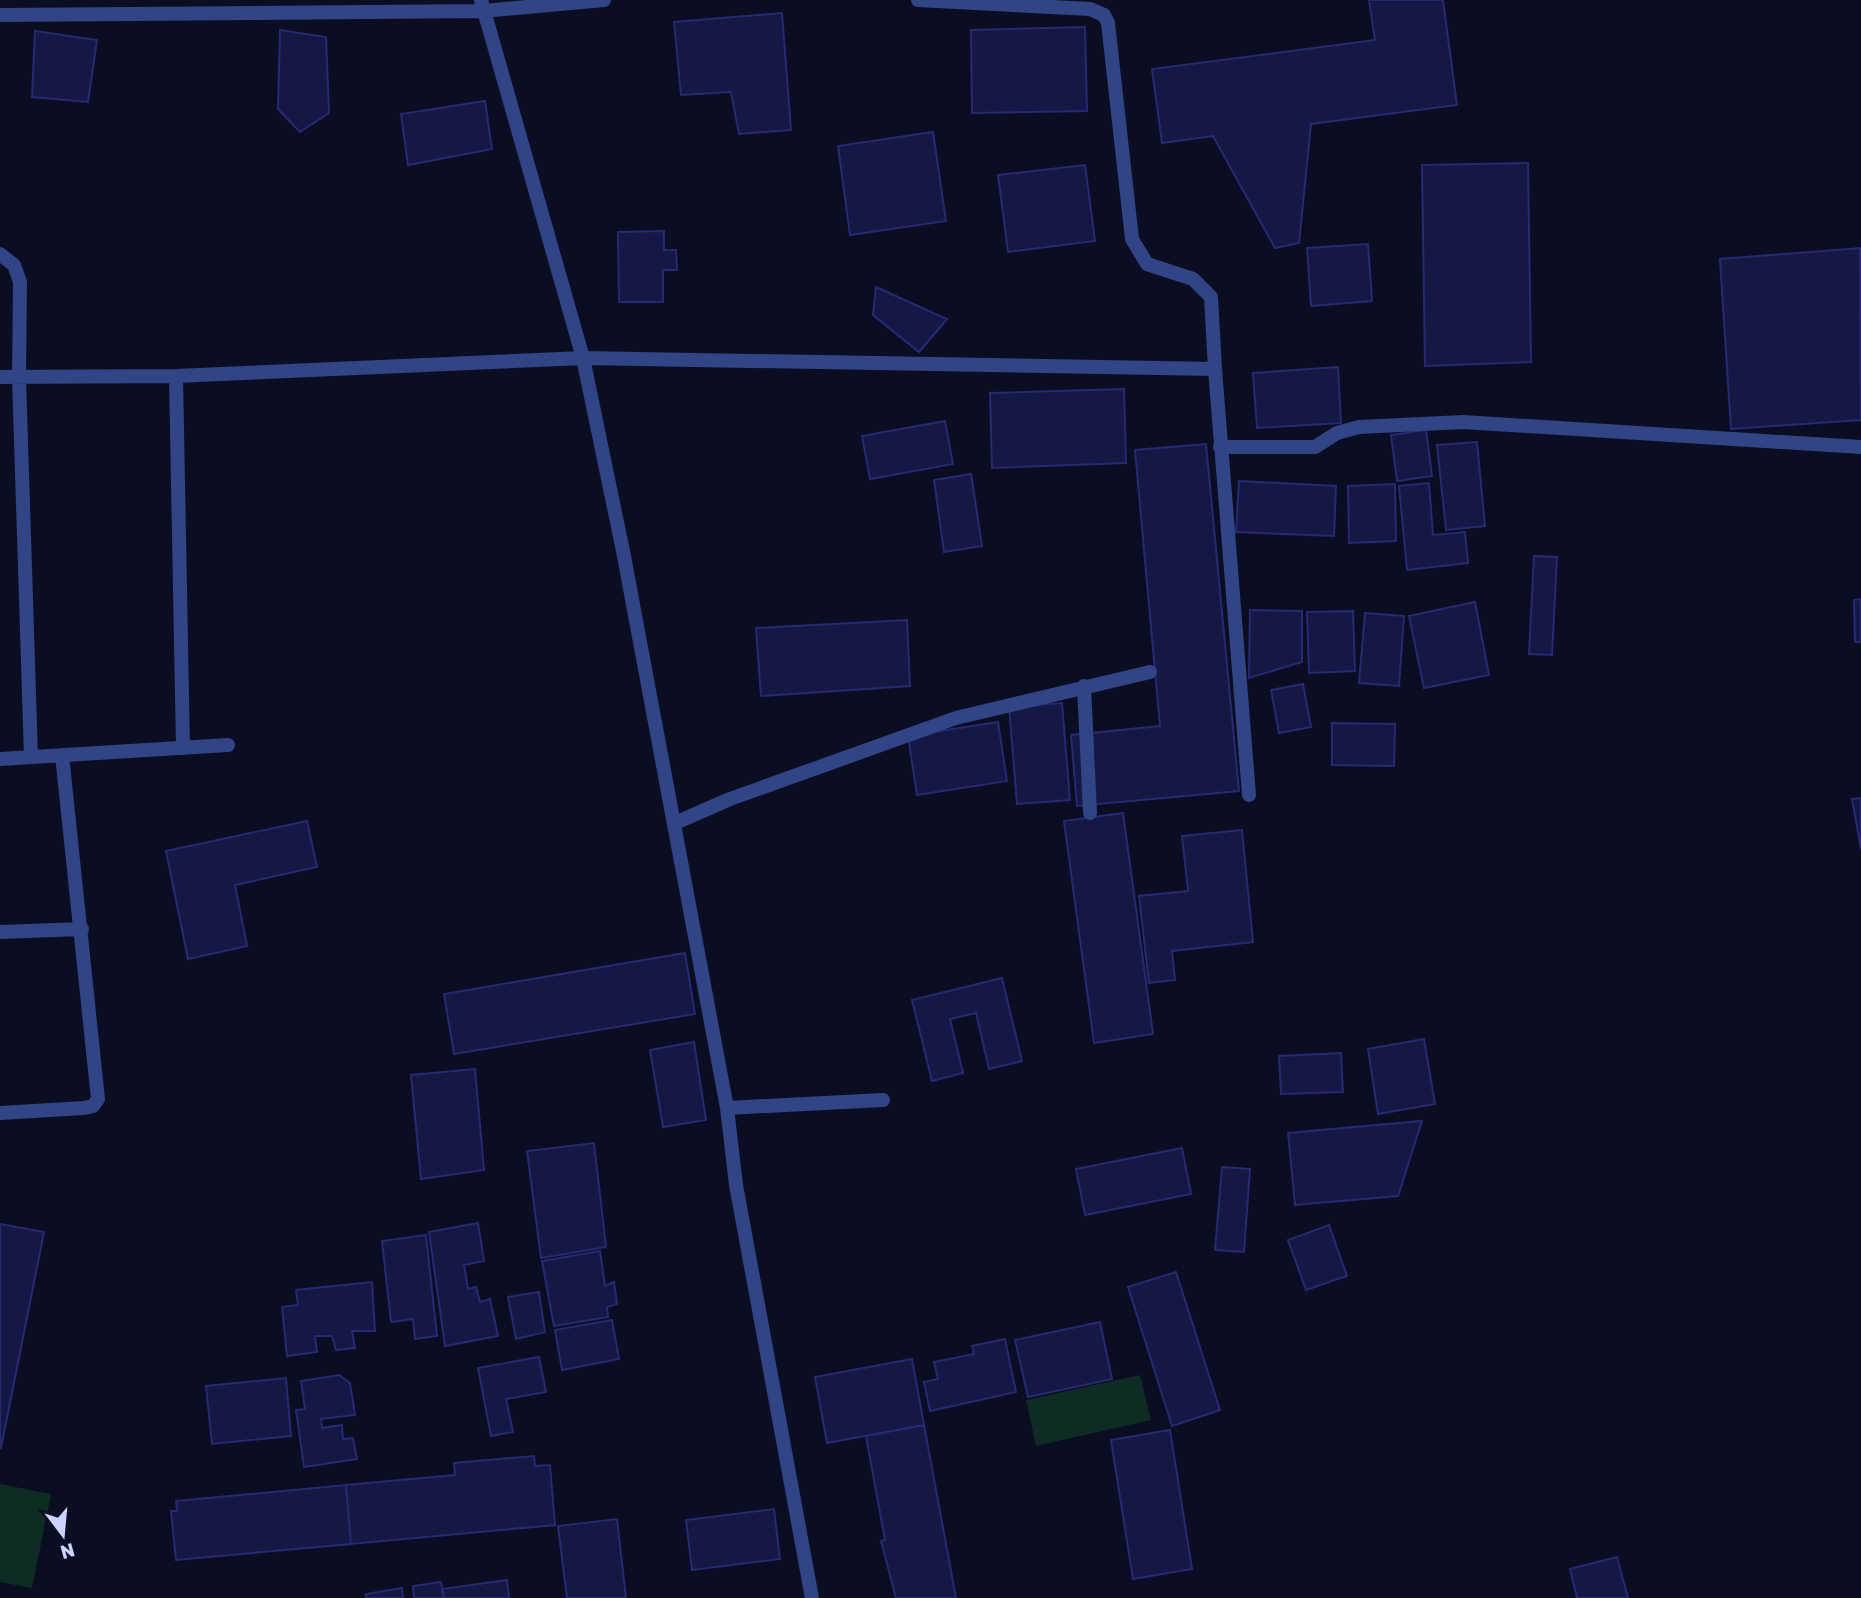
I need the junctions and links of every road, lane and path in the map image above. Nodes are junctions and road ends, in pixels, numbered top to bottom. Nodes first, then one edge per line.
1 (604, 0) edge
2 (918, 0) edge
3 (482, 5) edge
4 (0, 15) edge
5 (0, 254) edge
6 (583, 358) junction
7 (1215, 369) junction
8 (176, 376) junction
9 (0, 377) edge
10 (19, 378) junction
11 (1220, 447) junction
12 (1861, 447) edge
13 (1150, 672) dead end
14 (1084, 686) junction
15 (228, 745) dead end
16 (183, 748) junction
17 (62, 755) junction
18 (31, 757) junction
19 (0, 759) edge
20 (1249, 795) dead end
21 (1090, 813) dead end
22 (675, 823) junction
23 (82, 929) junction
24 (0, 932) edge
25 (883, 1100) dead end
26 (727, 1108) junction
27 (0, 1112) edge
28 (812, 1598) edge

1 - 3 street
2 - 7 street
3 - 4 street
3 - 6 street
5 - 10 street
6 - 7 street
6 - 8 street
6 - 22 street
7 - 11 street
8 - 10 street
8 - 16 street
9 - 10 street
10 - 18 street
11 - 12 street
11 - 20 street
13 - 14 street
14 - 21 street
14 - 22 street
15 - 16 street
16 - 17 street
17 - 18 street
17 - 23 street
18 - 19 street
22 - 26 street
23 - 24 street
23 - 27 street
25 - 26 street
26 - 28 street

